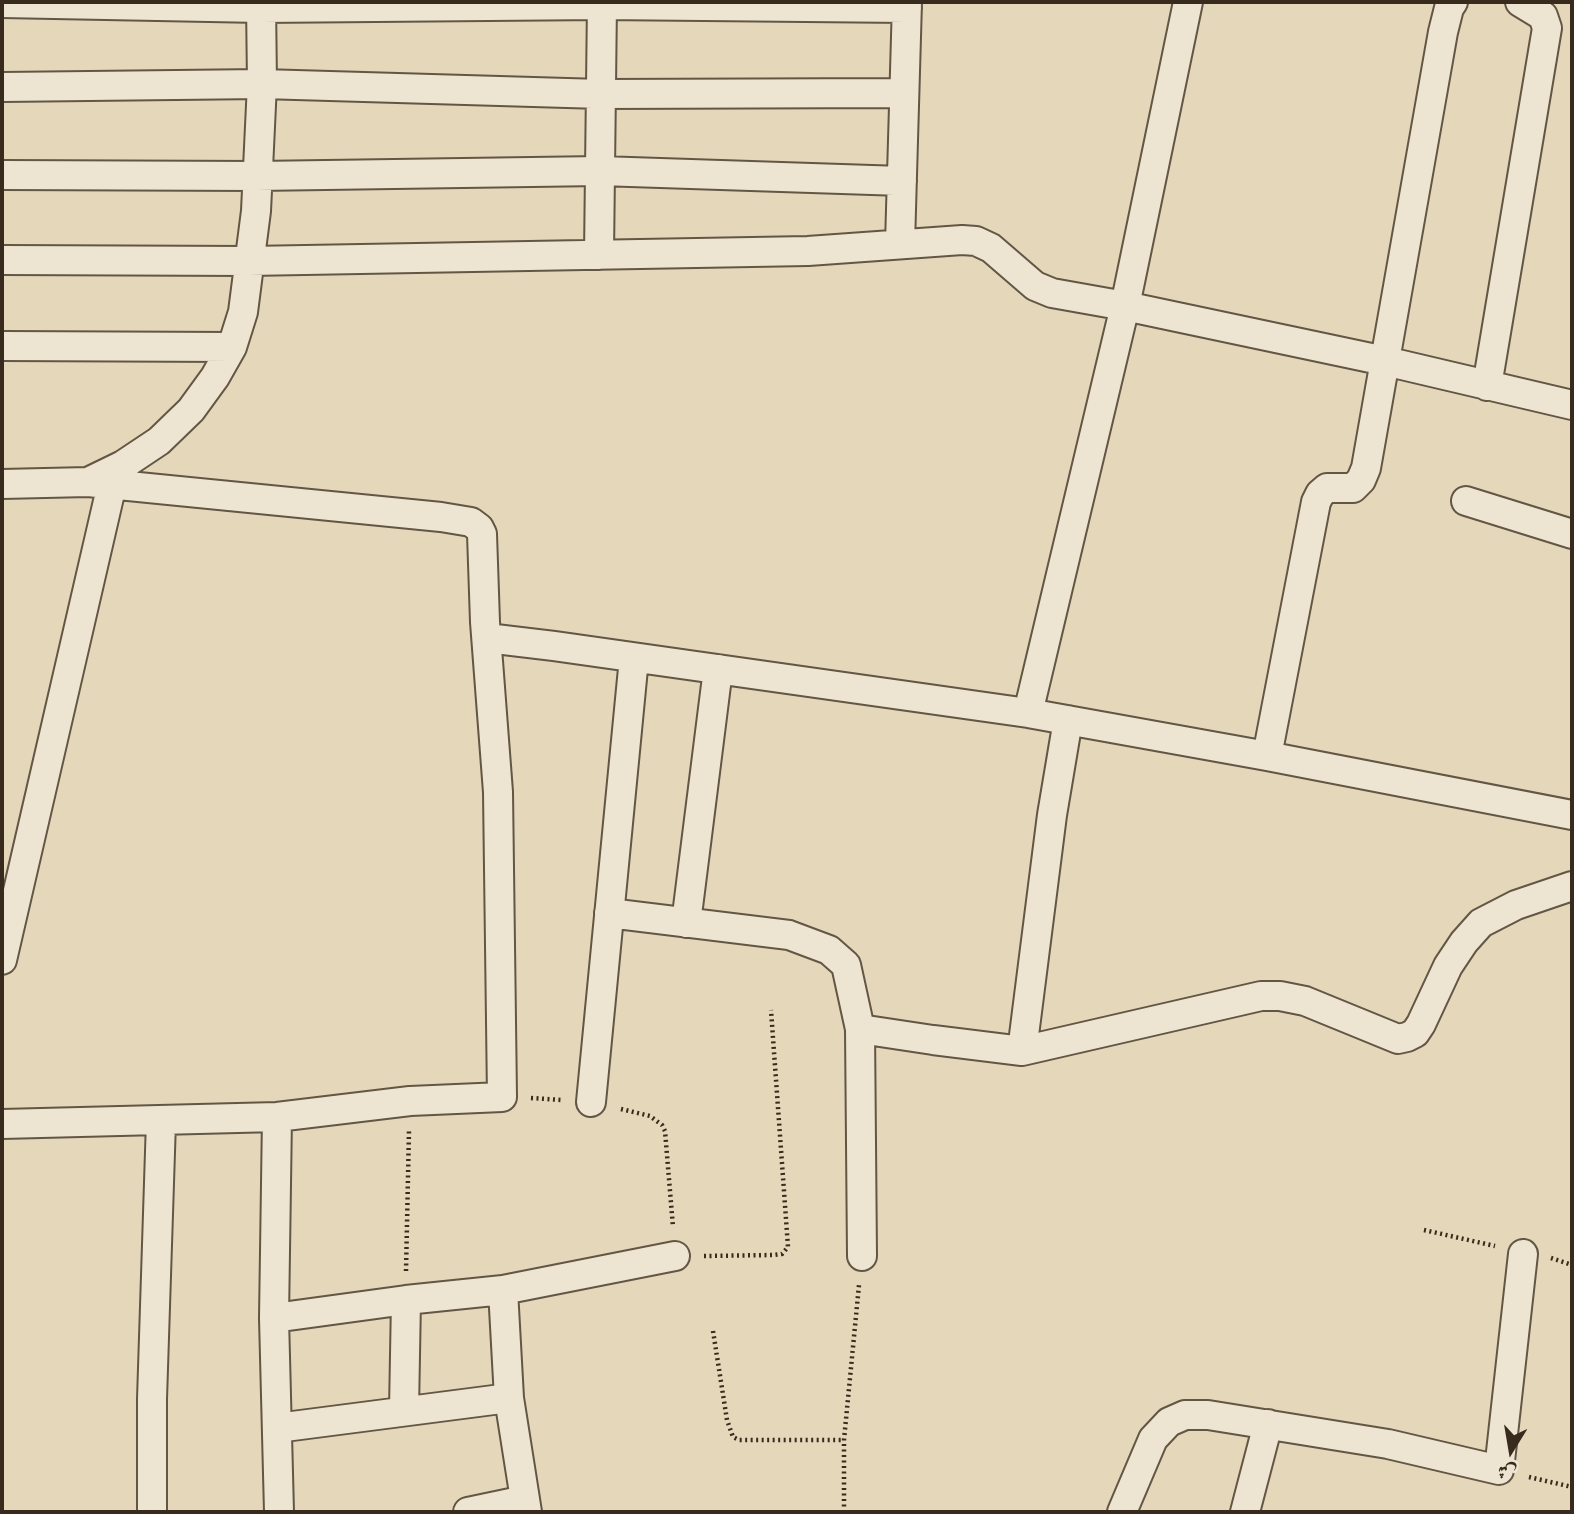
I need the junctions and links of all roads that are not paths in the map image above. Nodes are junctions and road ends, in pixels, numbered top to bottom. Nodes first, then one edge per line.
1 (1188, 2) edge
2 (1453, 2) edge
3 (1520, 2) edge
4 (2, 3) edge
5 (602, 4) edge
6 (261, 5) edge
7 (907, 5) edge
8 (262, 84) junction
9 (2, 87) edge
10 (904, 93) junction
11 (601, 94) junction
12 (600, 172) junction
13 (2, 175) edge
14 (257, 176) junction
15 (902, 181) junction
16 (900, 244) junction
17 (599, 254) junction
18 (2, 260) edge
19 (249, 261) junction
20 (1125, 306) junction
21 (2, 346) edge
22 (232, 347) junction
23 (1385, 361) junction
24 (1487, 386) junction
25 (1572, 405) edge
26 (100, 483) junction
27 (2, 484) edge
28 (1466, 501) dead end
29 (1572, 534) edge
30 (487, 638) junction
31 (634, 658) junction
32 (718, 669) junction
33 (1028, 713) junction
34 (1068, 720) junction
35 (1267, 756) junction
36 (1572, 815) edge
37 (1572, 886) edge
38 (609, 914) junction
39 (686, 923) junction
40 (2, 960) edge
41 (860, 1029) junction
42 (1022, 1051) junction
43 (591, 1102) road end
44 (277, 1117) junction
45 (161, 1121) junction
46 (2, 1124) edge
47 (1523, 1254) road end
48 (675, 1256) road end
49 (862, 1256) road end
50 (503, 1290) junction
51 (406, 1300) junction
52 (274, 1318) junction
53 (509, 1398) junction
54 (404, 1410) junction
55 (1268, 1424) junction
56 (276, 1428) junction
57 (526, 1506) edge
58 (1117, 1508) edge
59 (152, 1512) edge
60 (279, 1512) edge
61 (468, 1512) edge
62 (1245, 1512) edge

1 - 20 street
2 - 23 street
3 - 24 street
4 - 6 street
5 - 6 street
5 - 7 street
5 - 11 street
6 - 8 street
7 - 10 street
8 - 9 street
8 - 11 street
8 - 14 street
10 - 11 street
10 - 15 street
11 - 12 street
12 - 14 street
12 - 15 street
12 - 17 street
13 - 14 street
14 - 19 street
15 - 16 street
16 - 17 street
16 - 20 street
17 - 19 street
18 - 19 street
19 - 22 street
20 - 23 street
20 - 33 street
21 - 22 street
22 - 26 street
23 - 24 street
23 - 35 street
24 - 25 street
26 - 27 street
26 - 30 street
26 - 40 street
28 - 29 street
30 - 31 street
30 - 44 street
31 - 32 street
31 - 38 street
32 - 33 street
32 - 39 street
33 - 34 street
34 - 35 street
34 - 42 street
35 - 36 street
37 - 42 street
38 - 39 street
38 - 43 street
39 - 41 street
41 - 42 street
41 - 49 street
44 - 45 street
44 - 52 street
45 - 46 street
45 - 59 street
47 - 55 street
48 - 50 street
50 - 51 street
50 - 53 street
51 - 52 street
51 - 54 street
52 - 56 street
53 - 54 street
53 - 57 street
54 - 56 street
55 - 58 street
55 - 62 street
56 - 60 street
57 - 61 street

